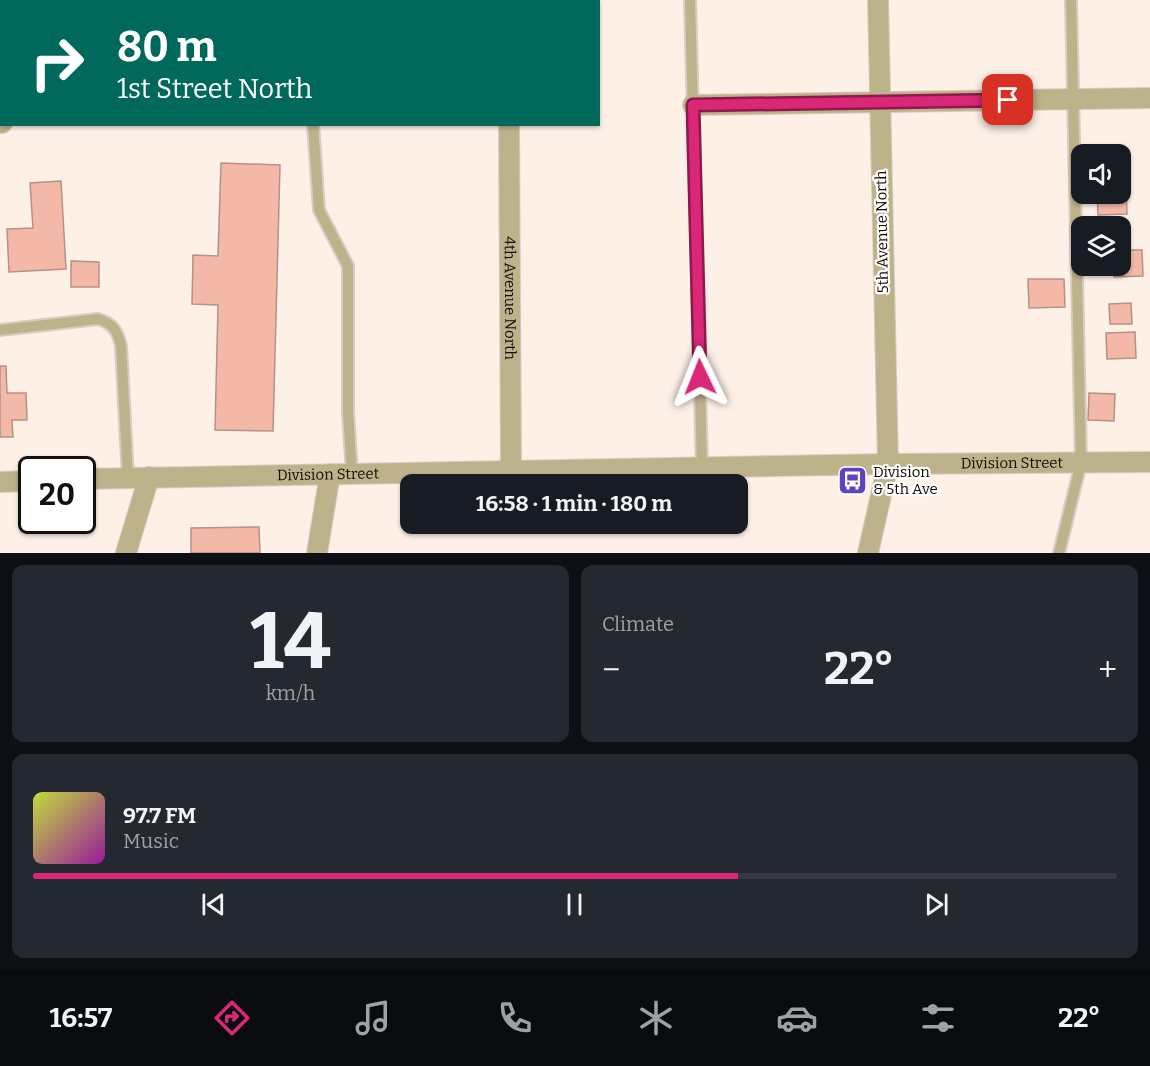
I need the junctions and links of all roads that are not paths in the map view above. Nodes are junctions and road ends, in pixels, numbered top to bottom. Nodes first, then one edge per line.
1 (690, 0) edge
2 (878, 0) edge
3 (1071, 0) edge
4 (1150, 98) edge
5 (1073, 100) junction
6 (880, 102) junction
7 (693, 105) junction
8 (314, 126) edge
9 (509, 126) edge
10 (0, 330) edge
11 (1150, 462) edge
12 (1081, 463) junction
13 (888, 464) junction
14 (702, 468) junction
15 (511, 472) junction
16 (330, 474) junction
17 (352, 474) junction
18 (149, 477) junction
19 (128, 478) junction
20 (96, 479) edge
21 (18, 481) edge
22 (0, 482) edge
23 (126, 553) edge
24 (317, 553) edge
25 (868, 553) edge
26 (1059, 553) edge

1 - 7 lane
2 - 6 street, 5th Avenue North
3 - 5 lane
4 - 5 street
5 - 6 street
5 - 12 lane
6 - 7 street
6 - 13 street, 5th Avenue North
7 - 14 lane
8 - 17 lane
9 - 15 street, 4th Avenue North
10 - 19 lane
11 - 12 street, Division Street
12 - 13 street, Division Street
12 - 26 lane
13 - 14 street, Division Street
13 - 25 street, 5th Avenue North
14 - 15 street, Division Street
15 - 17 street, Division Street
16 - 17 street, Division Street
16 - 18 street, Division Street
16 - 24 street
18 - 19 street, Division Street
18 - 23 street
19 - 20 street, Division Street
21 - 22 street

